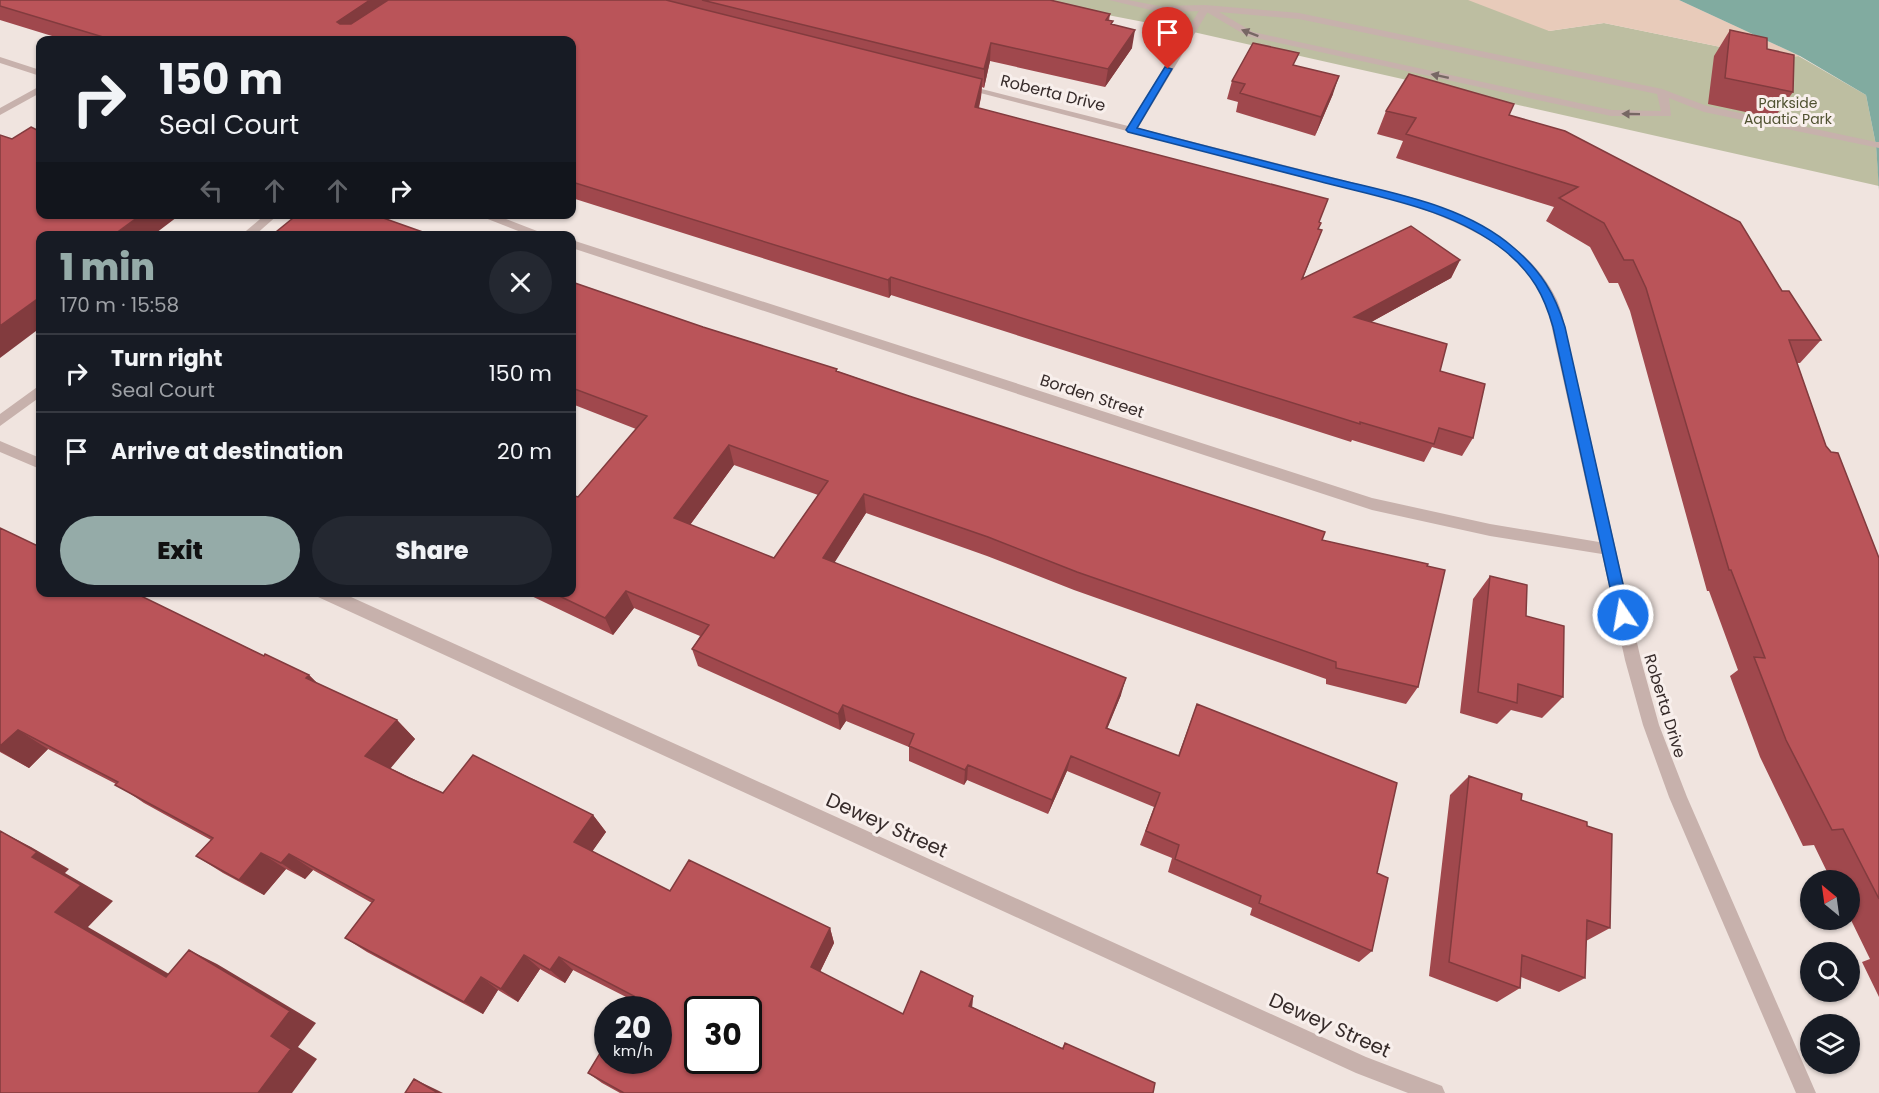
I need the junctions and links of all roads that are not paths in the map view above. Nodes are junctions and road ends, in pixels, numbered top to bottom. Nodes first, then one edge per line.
1 (1114, 0) edge
2 (1205, 8) junction
3 (0, 60) edge
4 (36, 72) edge
5 (947, 84) edge
6 (36, 90) edge
7 (1662, 92) junction
8 (0, 112) edge
9 (1131, 130) junction
10 (1876, 145) dead end
11 (268, 219) edge
12 (495, 219) edge
13 (252, 231) edge
14 (529, 231) edge
15 (576, 245) edge
16 (36, 393) edge
17 (0, 421) edge
18 (0, 446) edge
19 (36, 462) edge
20 (1609, 549) junction
21 (334, 597) edge
22 (1435, 1093) edge
23 (1806, 1093) edge

1 - 2 street
2 - 7 street
7 -> 2 street
2 - 9 street
3 - 4 street
5 - 9 street, Roberta Drive
6 - 8 street
7 - 10 street
9 - 20 street, Roberta Drive
11 - 13 street
12 - 14 street
15 - 20 street, Borden Street
16 - 17 street
18 - 19 street
20 - 23 street, Roberta Drive
21 - 22 street, Dewey Street

